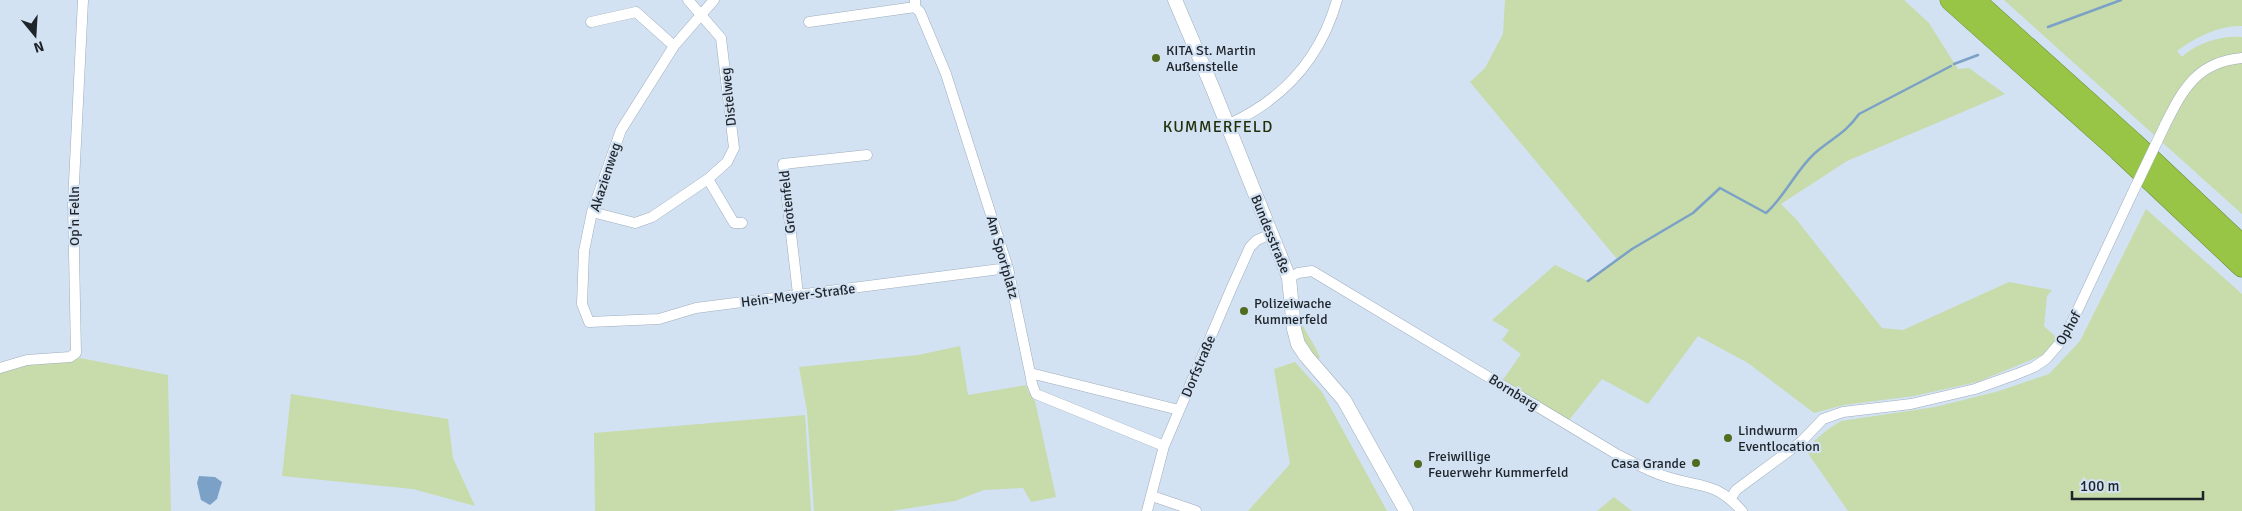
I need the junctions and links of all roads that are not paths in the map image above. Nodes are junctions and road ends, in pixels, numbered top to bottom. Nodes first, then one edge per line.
1 (83, 0) edge
2 (688, 0) edge
3 (714, 0) edge
4 (1175, 0) edge
5 (1337, 0) edge
6 (1950, 0) edge
7 (1975, 0) edge
8 (915, 4) edge
9 (701, 13) junction
10 (591, 22) dead end
11 (809, 22) dead end
12 (674, 46) junction
13 (2242, 58) edge
14 (1227, 125) junction
15 (867, 155) dead end
16 (708, 179) junction
17 (592, 212) junction
18 (734, 223) dead end
19 (1271, 234) junction
20 (2242, 244) edge
21 (2242, 267) edge
22 (1008, 268) junction
23 (1289, 278) junction
24 (798, 294) junction
25 (589, 322) joint
26 (0, 368) edge
27 (1030, 373) junction
28 (1179, 410) junction
29 (1164, 446) junction
30 (1152, 496) junction
31 (1730, 498) junction
32 (1146, 511) edge
33 (1196, 511) edge
34 (1406, 511) edge
35 (1742, 511) edge

1 - 26 street, Op'n Felln
2 - 9 street, Distelweg
3 - 9 street, Akazienweg
4 - 14 street, Bundesstraße
5 - 14 street
6 - 21 highway
7 - 20 highway
8 - 11 street
8 - 22 street, Am Sportplatz
9 - 12 street, Akazienweg
9 - 16 street, Distelweg
10 - 12 street
12 - 17 street, Akazienweg
13 - 31 street, Ophof, bridge
14 - 19 street, Bundesstraße
15 - 24 street, Grotenfeld
16 - 17 street, Distelweg
16 - 18 street
17 - 25 street, Akazienweg
19 - 23 street, Bundesstraße
19 - 28 street, Dorfstraße
22 - 24 street, Hein-Meyer-Straße
22 - 27 street, Am Sportplatz
23 - 31 street, Bornbarg
23 - 34 street, Bundesstraße
24 - 25 street, Hein-Meyer-Straße
27 - 28 street
27 - 29 street, Am Sportplatz
28 - 29 street, Dorfstraße
29 - 30 street, Dorfstraße
30 - 32 street, Dorfstraße
30 - 33 street
31 - 35 street, Bornbarg

